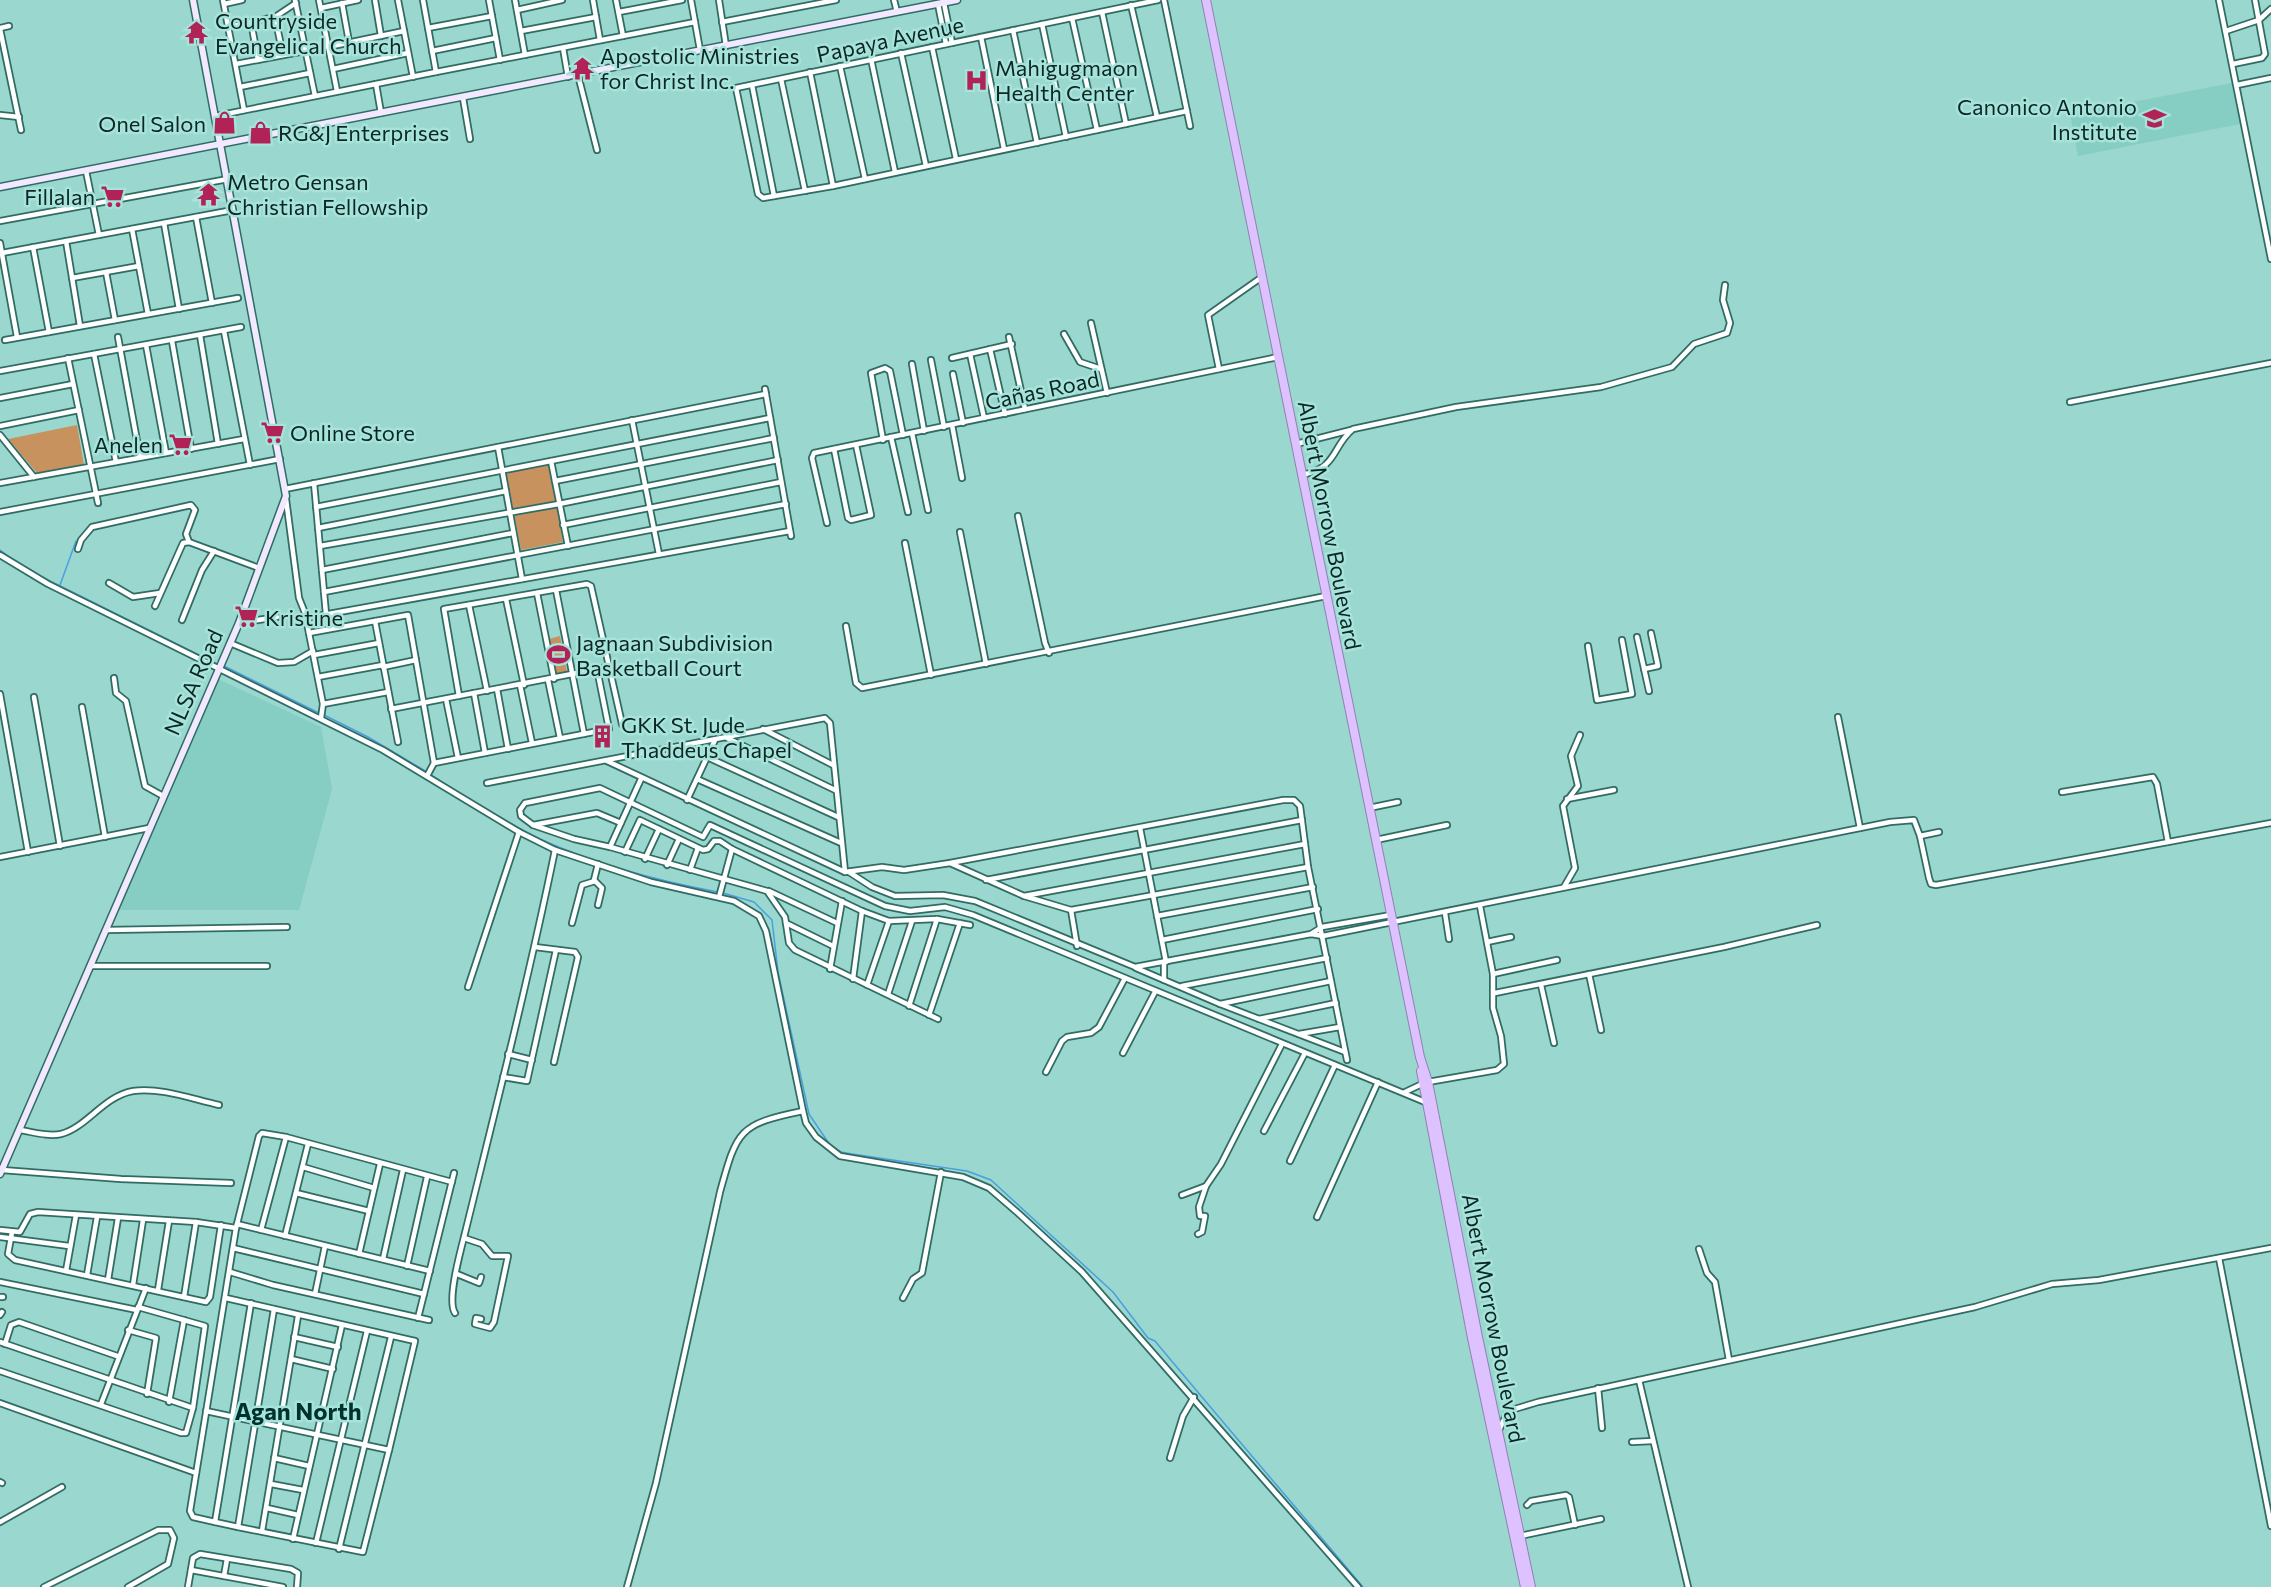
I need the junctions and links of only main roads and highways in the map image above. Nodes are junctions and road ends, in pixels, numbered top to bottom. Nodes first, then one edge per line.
1 (193, 0) edge
2 (957, 0) edge
3 (1206, 0) edge
4 (929, 3) edge
5 (222, 146) junction
6 (0, 187) edge
7 (1425, 1083) junction
8 (1, 1172) edge
9 (1524, 1587) edge
10 (1531, 1587) edge

1 - 5 main road
2 - 4 main road
3 - 7 highway, Albert Morrow Boulevard
4 - 5 main road
5 - 6 main road
5 - 8 main road, NLSA Road
7 - 9 highway, Albert Morrow Boulevard
7 - 10 highway, Albert Morrow Boulevard

